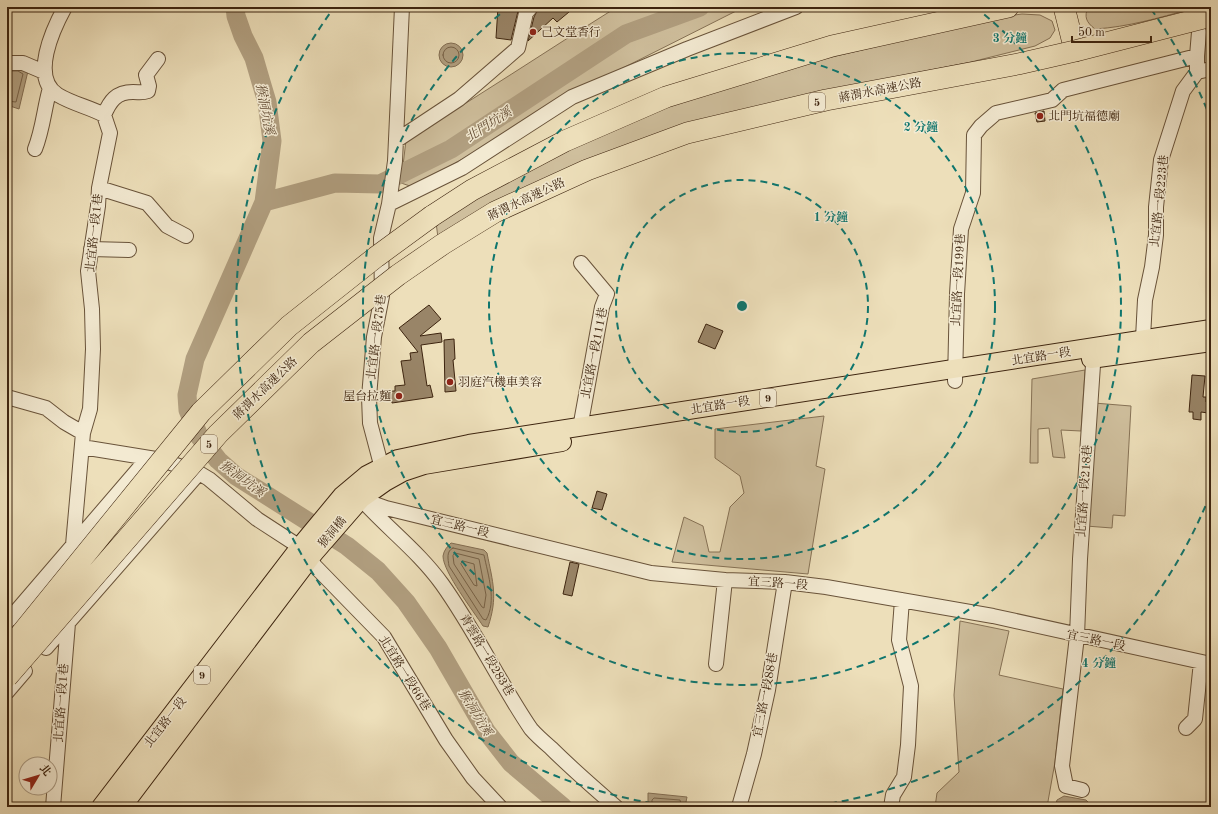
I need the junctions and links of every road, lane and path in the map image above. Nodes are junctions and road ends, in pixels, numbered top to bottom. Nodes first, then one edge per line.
1 (65, 7) edge
2 (402, 7) edge
3 (531, 7) edge
4 (796, 7) edge
5 (1008, 7) edge
6 (1064, 7) edge
7 (1205, 24) edge
8 (1075, 52) junction
9 (1197, 56) junction
10 (158, 58) dead end
11 (7, 62) edge
12 (1204, 70) edge
13 (44, 72) junction
14 (50, 88) junction
15 (104, 115) junction
16 (397, 140) junction
17 (36, 149) dead end
18 (99, 188) junction
19 (390, 198) junction
20 (186, 236) dead end
21 (91, 249) junction
22 (129, 250) dead end
23 (581, 263) dead end
24 (1211, 329) edge
25 (1211, 342) edge
26 (1144, 345) junction
27 (1093, 353) junction
28 (955, 376) junction
29 (7, 397) edge
30 (580, 428) junction
31 (83, 433) junction
32 (82, 447) junction
33 (147, 459) junction
34 (199, 473) junction
35 (383, 474) junction
36 (350, 499) junction
37 (73, 545) junction
38 (307, 551) junction
39 (726, 580) junction
40 (785, 582) junction
41 (902, 600) junction
42 (8, 619) edge
43 (68, 623) junction
44 (1077, 636) junction
45 (7, 651) edge
46 (1206, 663) edge
47 (716, 664) dead end
48 (7, 677) edge
49 (7, 692) edge
50 (1186, 728) dead end
51 (1082, 790) dead end
52 (100, 806) edge
53 (53, 807) edge
54 (122, 807) edge
55 (500, 807) edge
56 (616, 807) edge
57 (739, 807) edge
58 (891, 807) edge

1 - 13 street
2 - 16 street
3 - 16 street
4 - 19 street
5 - 45 highway, 5, bridge
6 - 8 highway
7 - 8 highway, 蔣渭水高速公路 / 5, bridge
7 - 9 street, 北宜路一段223巷
8 - 48 highway, 蔣渭水高速公路 / 5, bridge
9 - 12 street, 北宜路一段223巷
9 - 28 street, 北宜路一段199巷
10 - 15 street
11 - 13 street
12 - 26 street, 北宜路一段223巷
13 - 14 street
14 - 15 street
14 - 17 street
15 - 18 street, 北宜路一段1巷
16 - 19 street, 北宜路一段75巷
18 - 20 street
18 - 21 street, 北宜路一段1巷
19 - 35 street, 北宜路一段75巷
21 - 22 street
21 - 31 street, 北宜路一段1巷
23 - 30 street, 北宜路一段111巷
24 - 26 main road, 北宜路一段 / 9
25 - 26 main road, 北宜路一段 / 9
26 - 27 main road, 北宜路一段 / 9
27 - 28 main road, 北宜路一段 / 9
27 - 44 street, 北宜路一段218巷
28 - 30 main road, 北宜路一段 / 9
28 - 35 main road, 北宜路一段 / 9
29 - 31 street
30 - 35 main road, 北宜路一段 / 9
31 - 32 street, 北宜路一段1巷
32 - 33 street, 北宜路一段66巷
32 - 37 street, 北宜路一段1巷
33 - 34 street, 北宜路一段66巷
33 - 37 street
34 - 38 street, 北宜路一段66巷
34 - 43 street
35 - 36 main road, 北宜路一段 / 9
36 - 38 main road, 猴洞橋 / 9
36 - 39 street, 宜三路一段
36 - 56 street, 青雲路一段283巷
37 - 42 street
38 - 52 main road, 北宜路一段 / 9
38 - 54 main road, 北宜路一段 / 9
38 - 55 street, 北宜路一段66巷
39 - 40 street, 宜三路一段
39 - 47 street
40 - 41 street, 宜三路一段
40 - 57 street, 宜三路一段88巷
41 - 44 street, 宜三路一段
41 - 58 street
42 - 43 street
43 - 49 street
43 - 53 street, 北宜路一段1巷
44 - 46 street, 宜三路一段
44 - 51 street, 北宜路一段218巷
46 - 50 street

